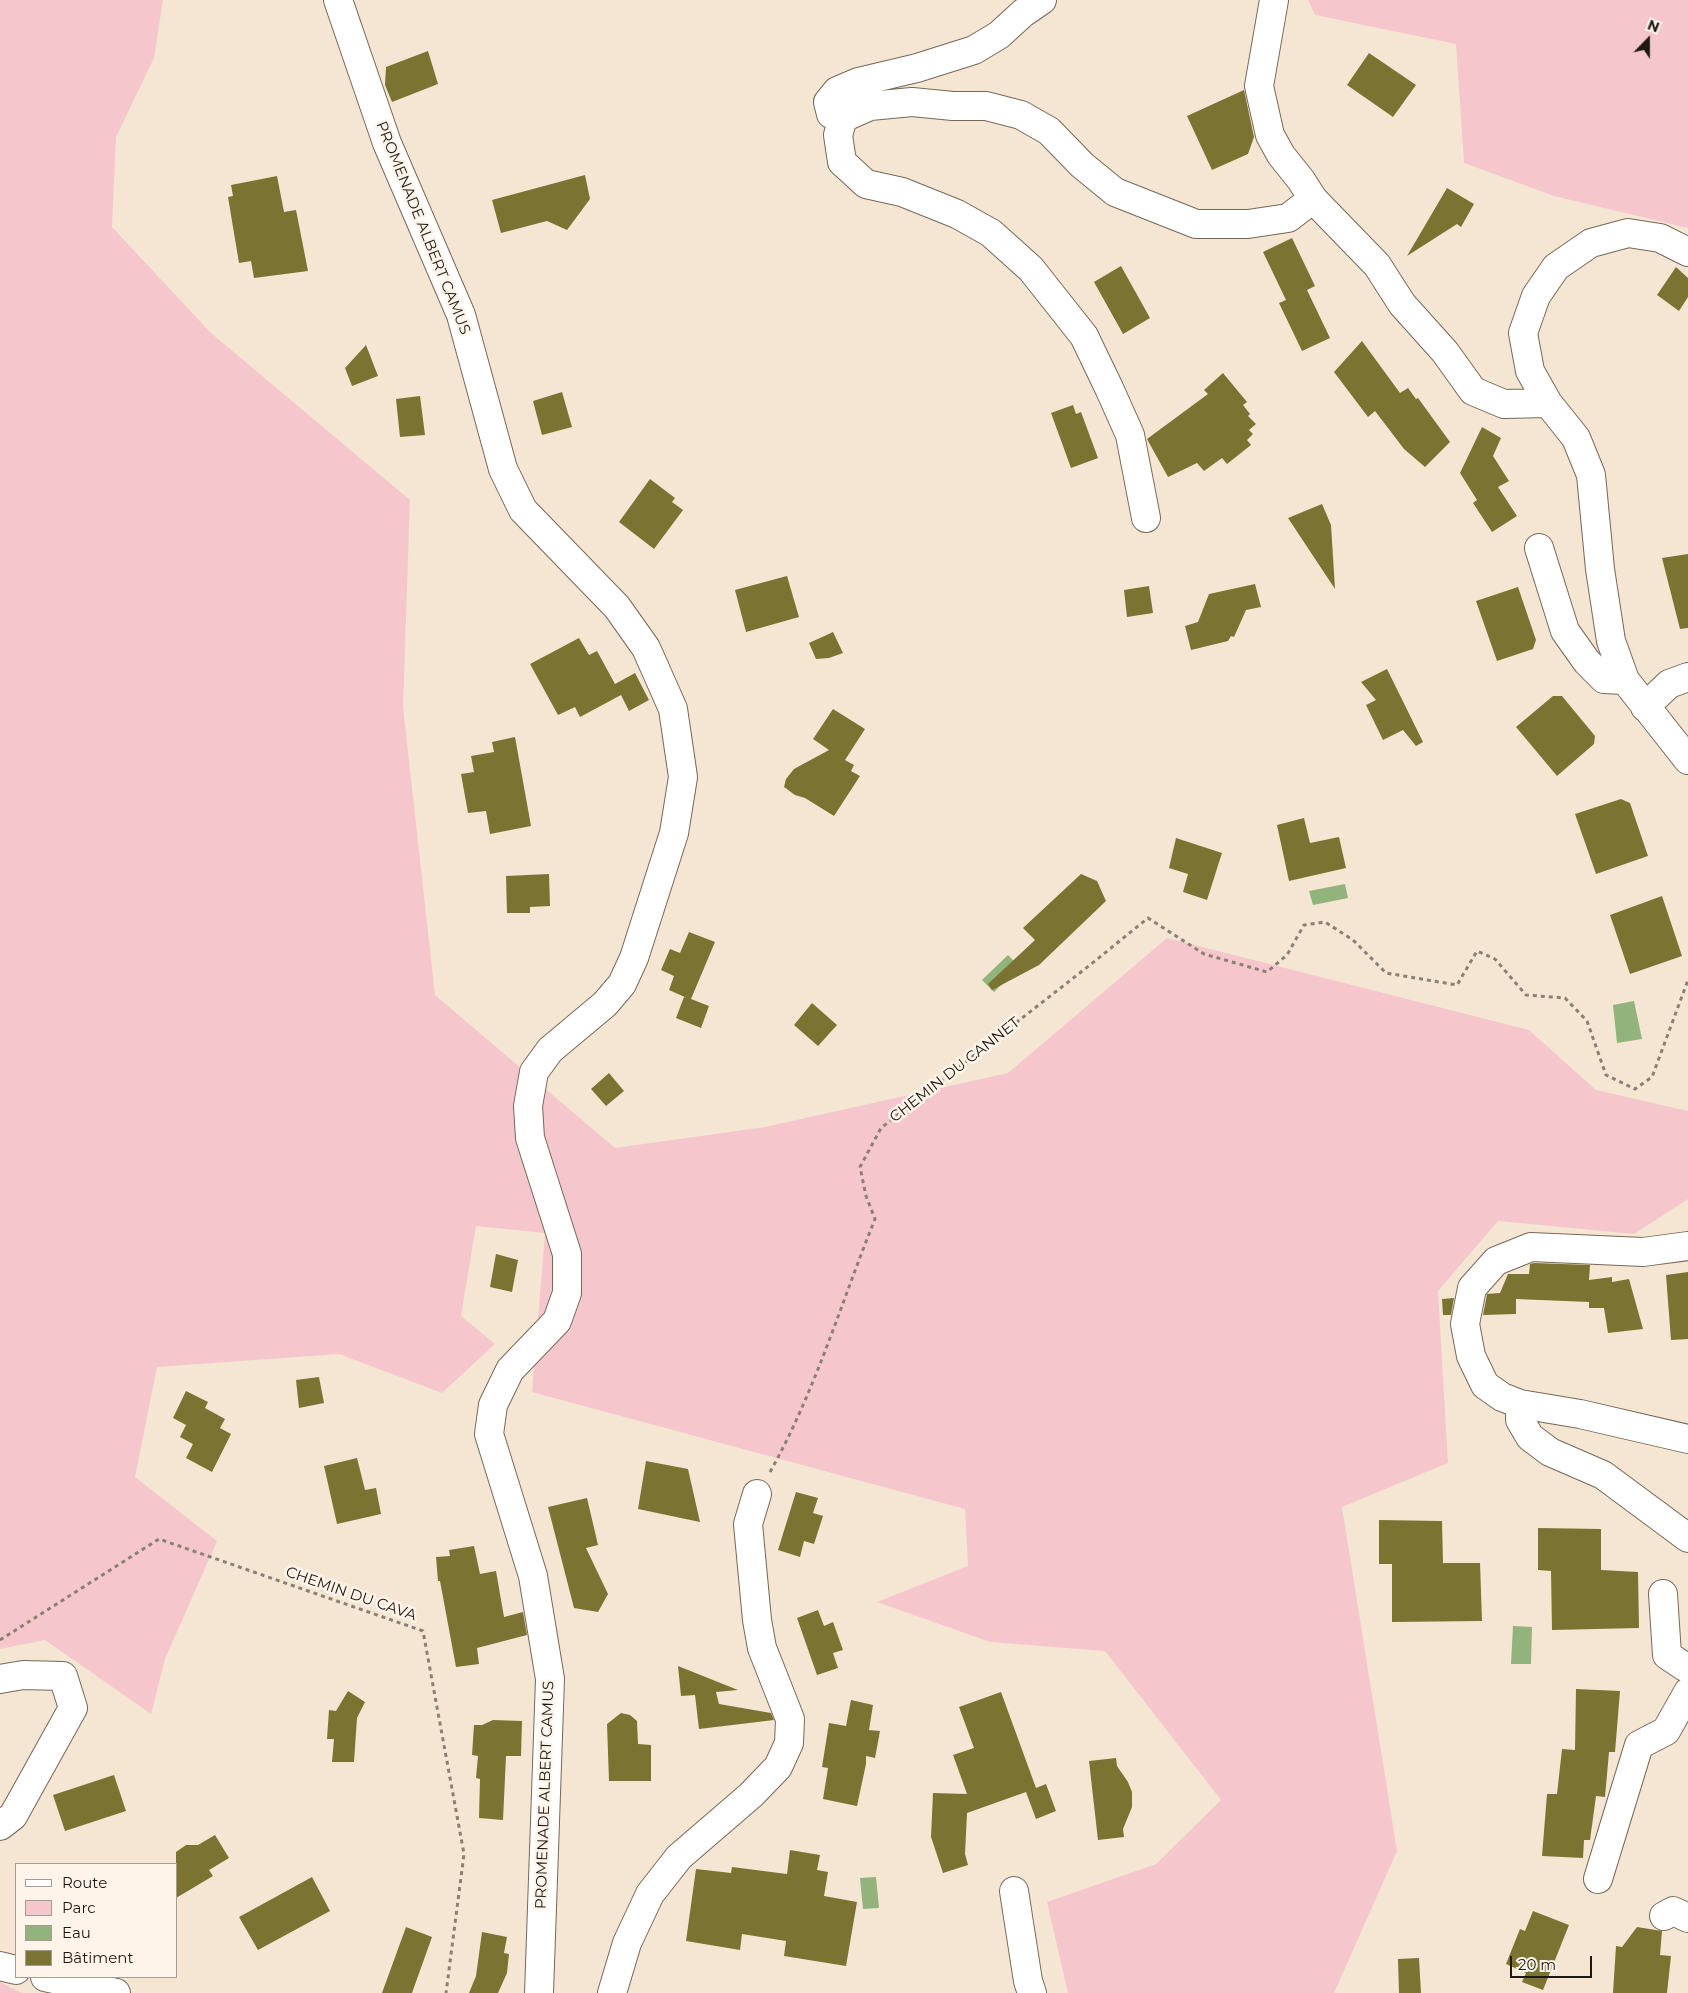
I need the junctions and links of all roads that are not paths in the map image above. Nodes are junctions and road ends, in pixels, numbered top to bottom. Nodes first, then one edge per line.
1 (338, 0) edge
2 (1042, 0) edge
3 (1274, 0) edge
4 (843, 118) junction
5 (1313, 199) junction
6 (1688, 252) edge
7 (1548, 402) junction
8 (1146, 518) dead end
9 (1539, 548) dead end
10 (1688, 677) edge
11 (1625, 680) junction
12 (1645, 707) junction
13 (1688, 760) edge
14 (1688, 1246) edge
15 (1520, 1404) junction
16 (1688, 1439) edge
17 (757, 1494) road end
18 (1686, 1533) edge
19 (1663, 1594) dead end
20 (1688, 1667) edge
21 (0, 1679) edge
22 (1688, 1692) edge
23 (0, 1826) edge
24 (1598, 1879) dead end
25 (1014, 1891) dead end
26 (0, 1966) edge
27 (15, 1970) edge
28 (49, 1978) edge
29 (116, 1993) edge
30 (539, 1993) edge
31 (612, 1993) edge
32 (1032, 1993) edge

1 - 30 street, PROMENADE ALBERT CAMUS
2 - 4 street
3 - 5 street
4 - 5 street
4 - 8 street
5 - 7 street
6 - 7 street
7 - 11 street
9 - 11 street
10 - 12 street
11 - 12 street
12 - 13 street
14 - 15 street
15 - 16 street
15 - 18 street
17 - 31 street
19 - 20 street
21 - 23 street
22 - 24 street
25 - 32 street
26 - 27 street
28 - 29 street

